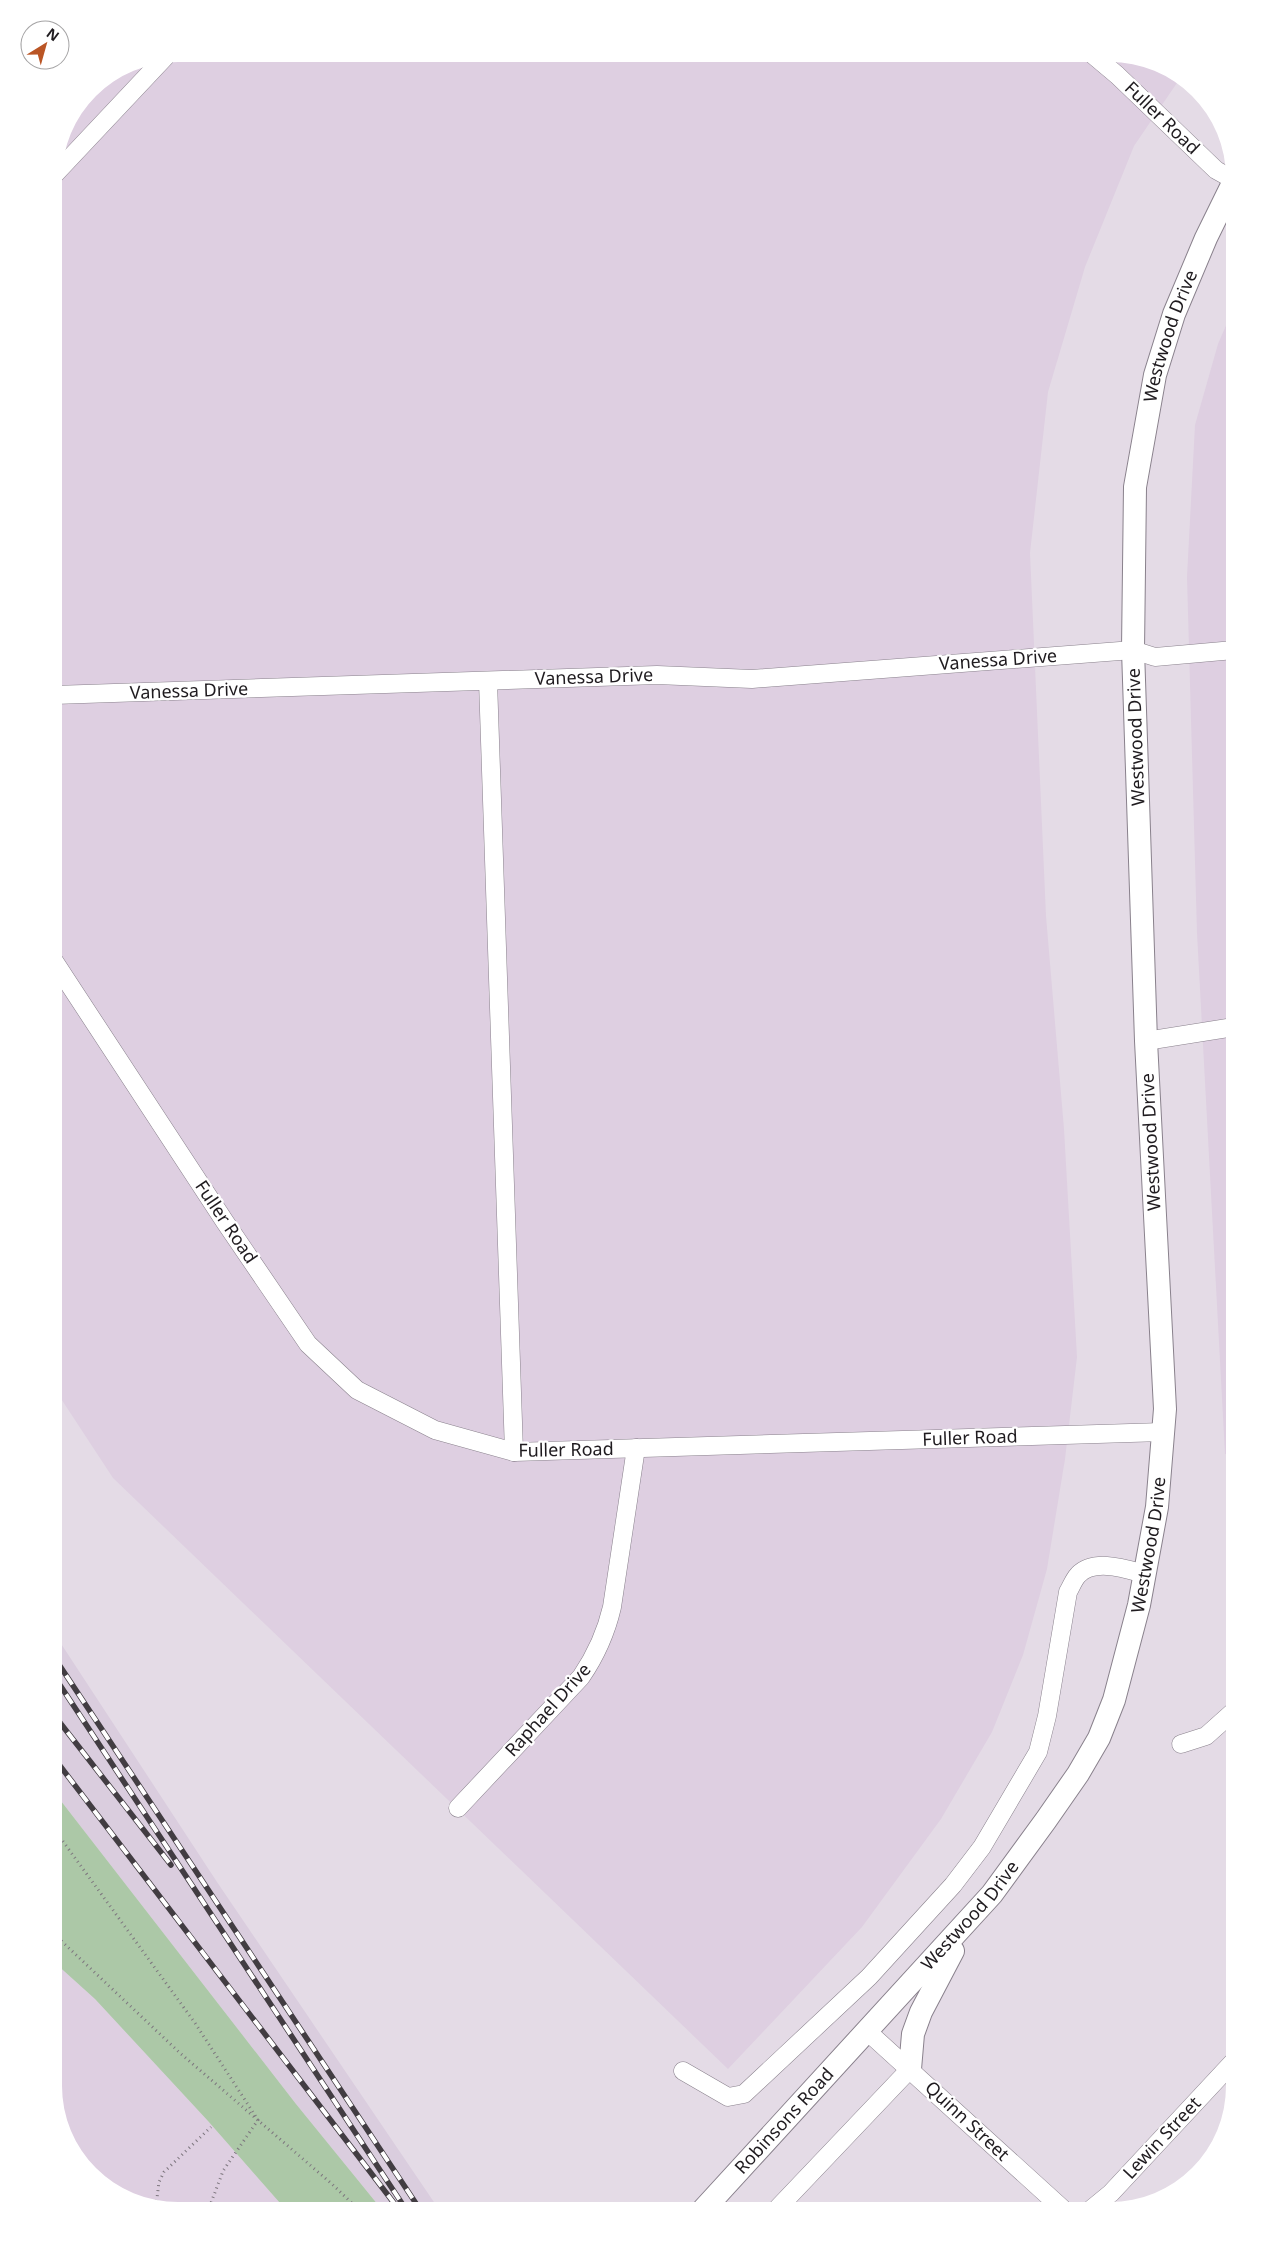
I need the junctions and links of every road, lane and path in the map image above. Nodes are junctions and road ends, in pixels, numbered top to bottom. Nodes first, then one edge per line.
1 (1103, 63) edge
2 (158, 64) edge
3 (64, 165) edge
4 (1226, 175) edge
5 (1226, 197) edge
6 (1133, 650) junction
7 (1226, 651) edge
8 (488, 681) junction
9 (63, 695) edge
10 (63, 974) edge
11 (1226, 1028) edge
12 (1146, 1042) junction
13 (1164, 1432) junction
14 (636, 1448) junction
15 (514, 1452) junction
16 (1145, 1574) junction
17 (1226, 1718) edge
18 (1181, 1744) dead end
19 (458, 1808) dead end
20 (62, 1840) edge
21 (980, 1908) junction
22 (62, 1942) edge
23 (868, 2032) junction
24 (910, 2069) junction
25 (1226, 2070) edge
26 (683, 2071) dead end
27 (258, 2120) junction
28 (211, 2127) dead end
29 (1111, 2193) junction
30 (157, 2200) edge
31 (211, 2202) edge
32 (351, 2202) edge
33 (710, 2202) edge
34 (784, 2202) edge
35 (1055, 2202) edge
36 (1100, 2202) edge
37 (1104, 2202) edge

1 - 4 street, Fuller Road
2 - 3 street
5 - 6 main road, Westwood Drive
6 - 7 street
6 - 8 street, Vanessa Drive
6 - 12 main road, Westwood Drive
8 - 9 street, Vanessa Drive
8 - 15 street
10 - 15 street, Fuller Road
11 - 12 street
12 - 13 main road, Westwood Drive
13 - 14 street, Fuller Road
13 - 16 main road, Westwood Drive
14 - 15 street, Fuller Road
14 - 19 street, Raphael Drive
16 - 21 main road, Westwood Drive
16 - 26 street
17 - 18 street
20 - 27 path
21 - 23 main road, Westwood Drive
21 - 24 main road
22 - 27 path
23 - 24 street, Quinn Street
23 - 33 main road, Robinsons Road
24 - 34 street
24 - 35 street, Quinn Street
25 - 29 street, Lewin Street
27 - 31 path
27 - 32 path
28 - 30 path
29 - 36 street, Lewin Street
29 - 37 street, Lewin Street

